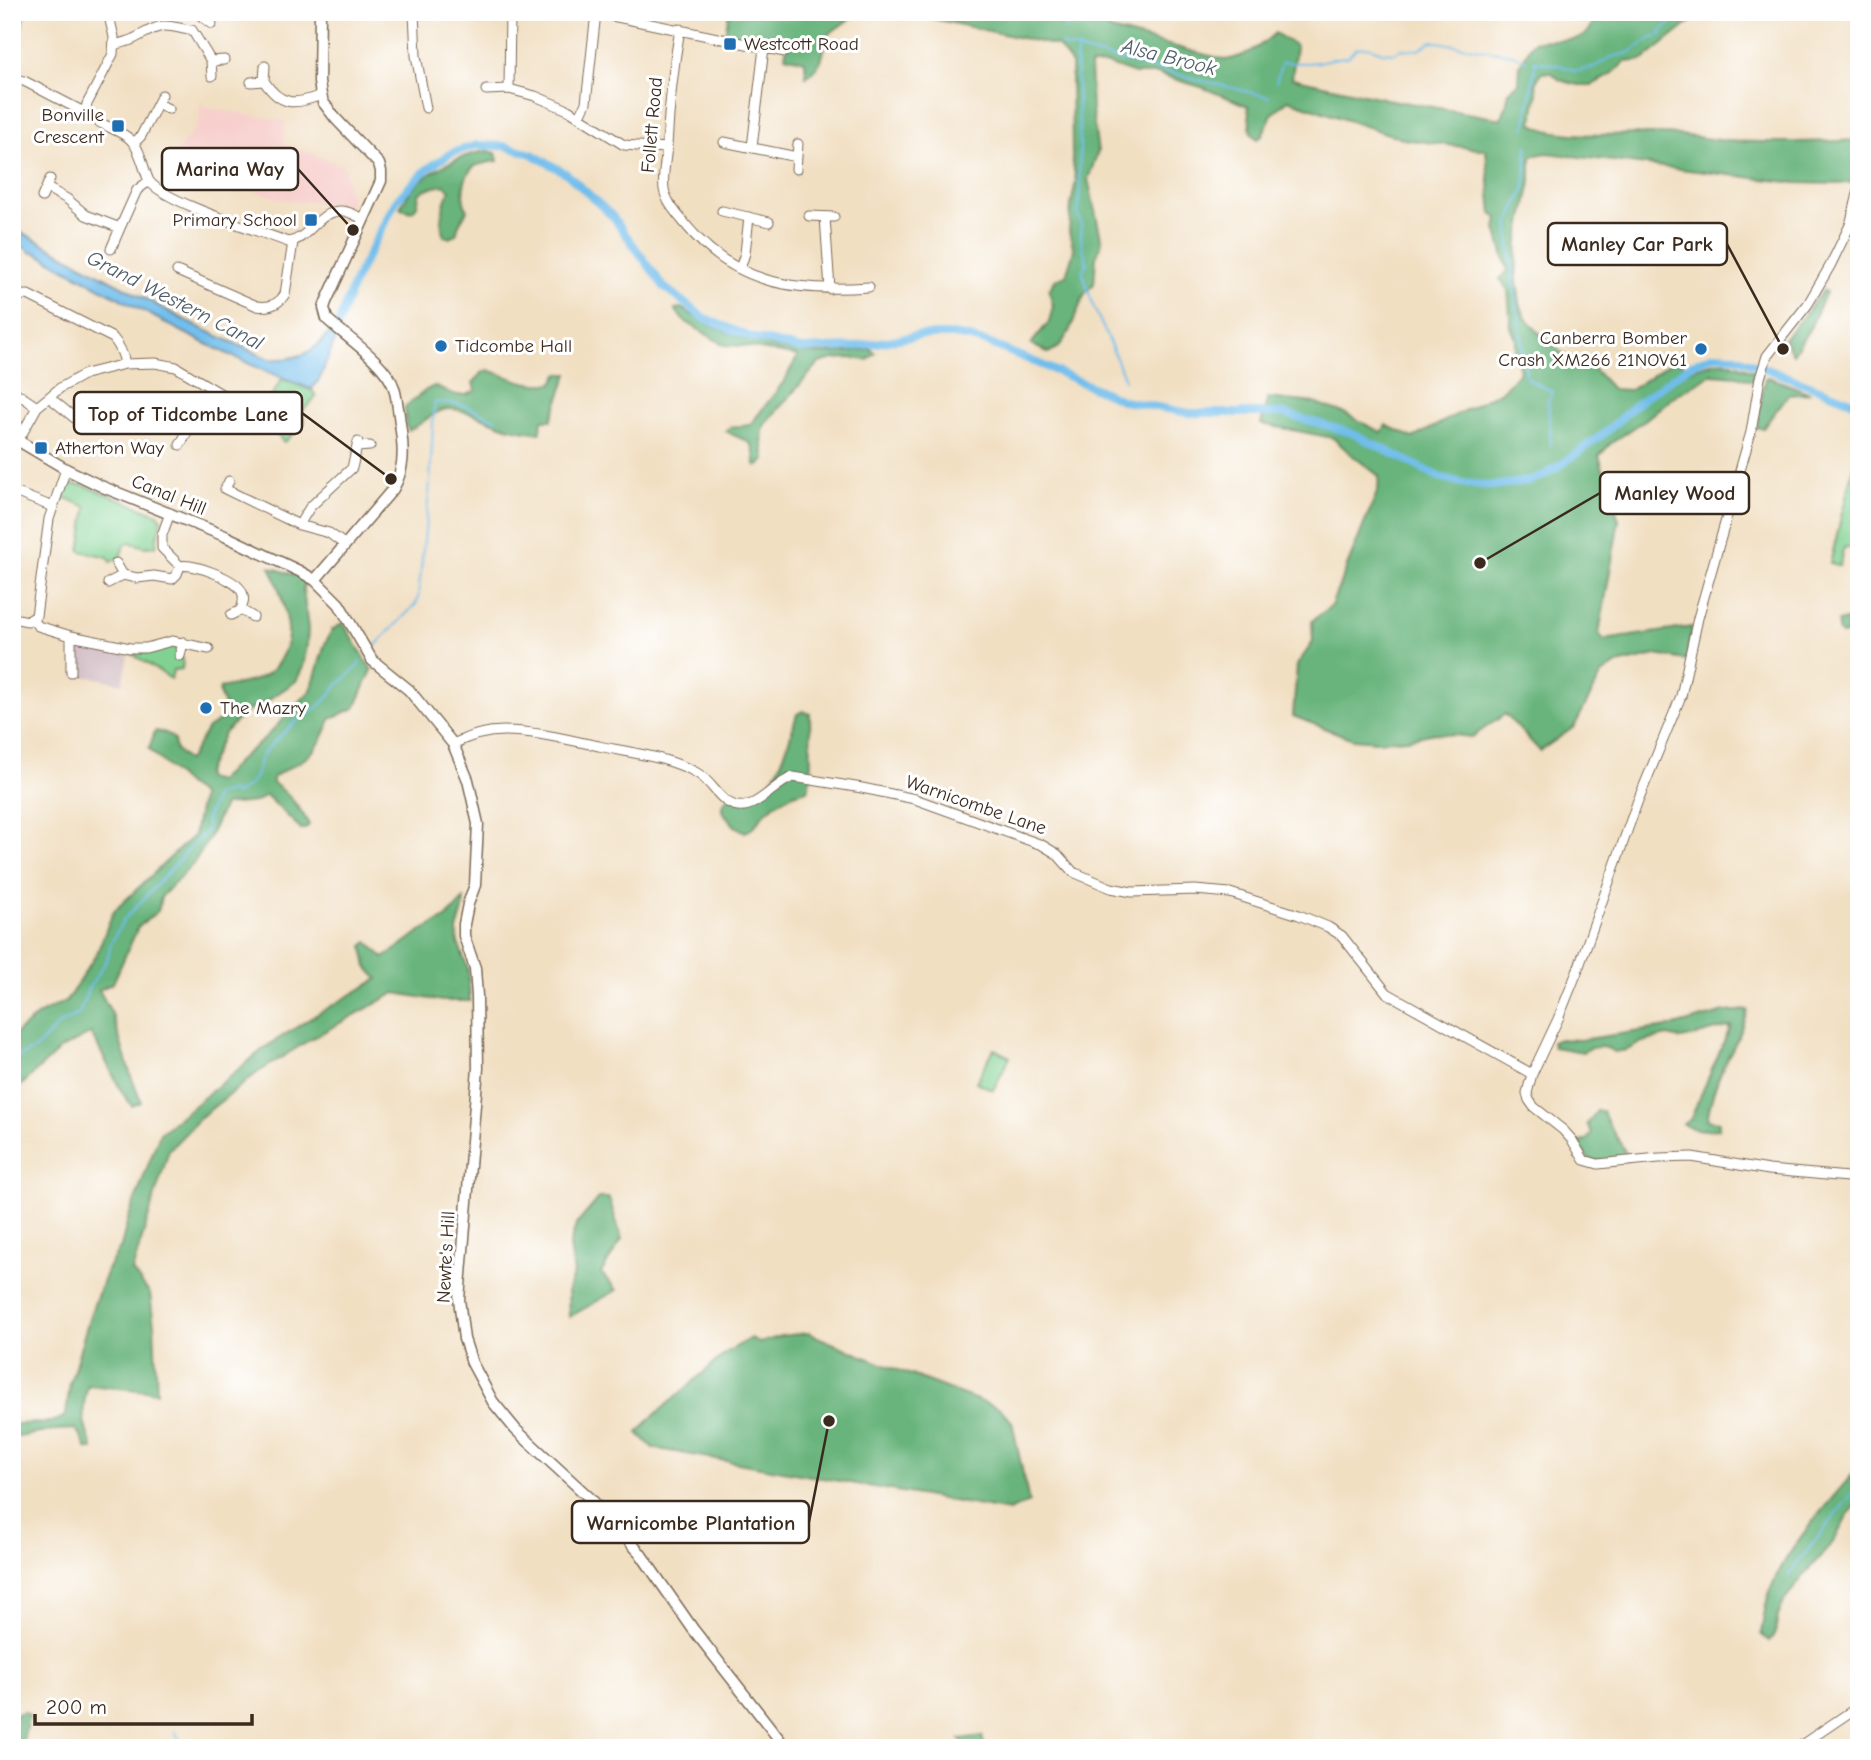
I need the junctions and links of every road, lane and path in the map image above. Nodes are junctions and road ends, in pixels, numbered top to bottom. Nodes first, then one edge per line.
1 (108, 12) edge
2 (320, 12) edge
3 (414, 12) edge
4 (510, 12) edge
5 (595, 12) edge
6 (200, 15) edge
7 (212, 24) dead end
8 (680, 29) junction
9 (192, 30) junction
10 (114, 44) junction
11 (764, 48) junction
12 (785, 52) dead end
13 (225, 60) dead end
14 (211, 61) junction
15 (265, 66) dead end
16 (212, 76) dead end
17 (12, 78) edge
18 (264, 81) junction
19 (1859, 81) edge
20 (251, 82) dead end
21 (485, 90) dead end
22 (513, 91) junction
23 (321, 95) junction
24 (426, 108) dead end
25 (169, 109) dead end
26 (86, 110) junction
27 (580, 116) junction
28 (724, 142) dead end
29 (134, 143) junction
30 (1859, 143) edge
31 (798, 144) dead end
32 (752, 147) junction
33 (666, 148) junction
34 (797, 157) junction
35 (796, 169) dead end
36 (149, 181) junction
37 (46, 188) dead end
38 (1859, 190) edge
39 (722, 211) dead end
40 (210, 213) junction
41 (809, 216) dead end
42 (749, 217) junction
43 (363, 219) junction
44 (769, 222) dead end
45 (206, 224) dead end
46 (120, 228) junction
47 (293, 242) junction
48 (111, 249) dead end
49 (740, 269) junction
50 (183, 271) dead end
51 (869, 287) dead end
52 (830, 289) junction
53 (13, 293) edge
54 (125, 364) junction
55 (211, 388) junction
56 (12, 390) edge
57 (49, 397) junction
58 (37, 407) junction
59 (108, 410) dead end
60 (255, 414) dead end
61 (15, 439) edge
62 (180, 444) dead end
63 (370, 446) dead end
64 (66, 469) junction
65 (229, 481) dead end
66 (12, 491) edge
67 (53, 507) junction
68 (170, 513) junction
69 (299, 525) junction
70 (344, 544) junction
71 (116, 563) dead end
72 (180, 566) junction
73 (123, 575) junction
74 (315, 580) junction
75 (108, 583) dead end
76 (241, 610) junction
77 (231, 615) dead end
78 (253, 617) dead end
79 (12, 618) edge
80 (33, 620) junction
81 (71, 636) junction
82 (183, 642) junction
83 (209, 649) dead end
84 (180, 656) dead end
85 (71, 672) dead end
86 (453, 744) junction
87 (1532, 1074) junction
88 (1859, 1178) edge
89 (1859, 1706) edge
90 (786, 1748) edge
91 (1797, 1748) edge

1 - 10 street
2 - 23 street
3 - 24 street
4 - 22 street
5 - 8 street
5 - 27 street
6 - 7 street
6 - 9 street
8 - 11 street
8 - 33 street, Follett Road
9 - 10 street
9 - 14 street
10 - 26 street
11 - 12 street
11 - 32 street
13 - 14 street
14 - 16 street
15 - 18 street
17 - 26 street
18 - 20 street
18 - 23 street
19 - 30 street
21 - 22 street
22 - 27 street
23 - 43 street
25 - 29 street
26 - 29 street
27 - 33 street
28 - 32 street
29 - 36 street
31 - 34 street
32 - 34 street
33 - 49 street, Follett Road
34 - 35 street
36 - 40 street
36 - 46 street
37 - 46 street
38 - 87 street
39 - 42 street
40 - 45 street
40 - 47 street
41 - 52 street
42 - 44 street
42 - 49 street
43 - 47 street
43 - 70 street
46 - 48 street
47 - 50 street
49 - 52 street, Follett Road
51 - 52 street, Follett Road
53 - 54 street
54 - 55 street
54 - 57 street
55 - 60 street
55 - 62 street
56 - 58 street
57 - 58 street
57 - 59 street
58 - 61 street
61 - 64 street, Canal Hill
63 - 69 street
64 - 67 street
64 - 68 street, Canal Hill
65 - 69 street
66 - 67 street
67 - 80 street
68 - 72 street
68 - 74 street, Canal Hill
69 - 70 street
70 - 74 street
71 - 73 street
72 - 73 street
72 - 76 street
73 - 75 street
74 - 86 street, Canal Hill
76 - 77 street
76 - 78 street
79 - 80 street
80 - 81 street
81 - 82 street
81 - 85 street
82 - 83 street
82 - 84 street
86 - 87 street, Warnicombe Lane
86 - 90 street, Newte's Hill
87 - 88 street
89 - 91 street

